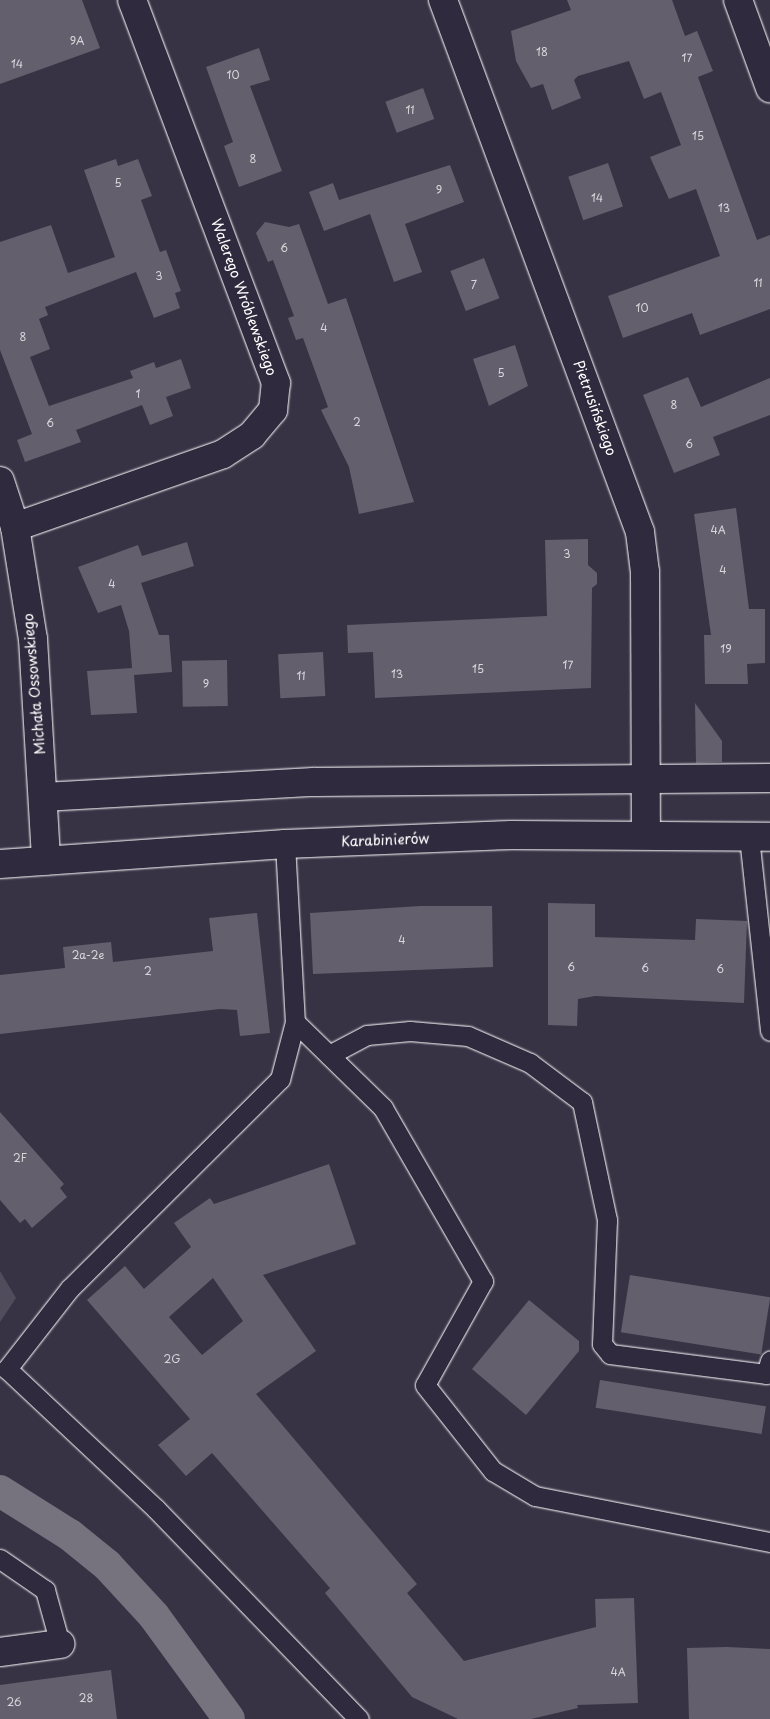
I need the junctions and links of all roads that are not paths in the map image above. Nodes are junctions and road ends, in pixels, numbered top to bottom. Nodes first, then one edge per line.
1 (132, 0) edge
2 (443, 0) edge
3 (738, 0) edge
4 (770, 88) edge
5 (2, 493) edge
6 (15, 527) junction
7 (646, 776) junction
8 (770, 778) edge
9 (43, 797) junction
10 (646, 835) junction
11 (759, 837) edge
12 (285, 844) junction
13 (46, 861) junction
14 (0, 864) edge
15 (295, 1022) junction
16 (770, 1031) edge
17 (329, 1055) junction
18 (770, 1361) edge
19 (770, 1542) edge
20 (0, 1559) edge
21 (60, 1644) joint
22 (0, 1652) edge
23 (359, 1719) edge

1 - 6 street, Walerego Wróblewskiego
2 - 7 street, Pietrusińskiego
3 - 4 street
5 - 6 street, Michała Ossowskiego
6 - 9 street, Michała Ossowskiego
7 - 8 street
7 - 9 street
7 - 10 street, Pietrusińskiego
9 - 13 street, Michała Ossowskiego
10 - 11 street, Karabinierów
10 - 12 street, Karabinierów
11 - 16 lane
12 - 13 street, Karabinierów
12 - 15 lane
13 - 14 street, Karabinierów
15 - 17 lane
15 - 23 lane
17 - 18 lane
17 - 19 lane
20 - 21 lane
21 - 22 street

